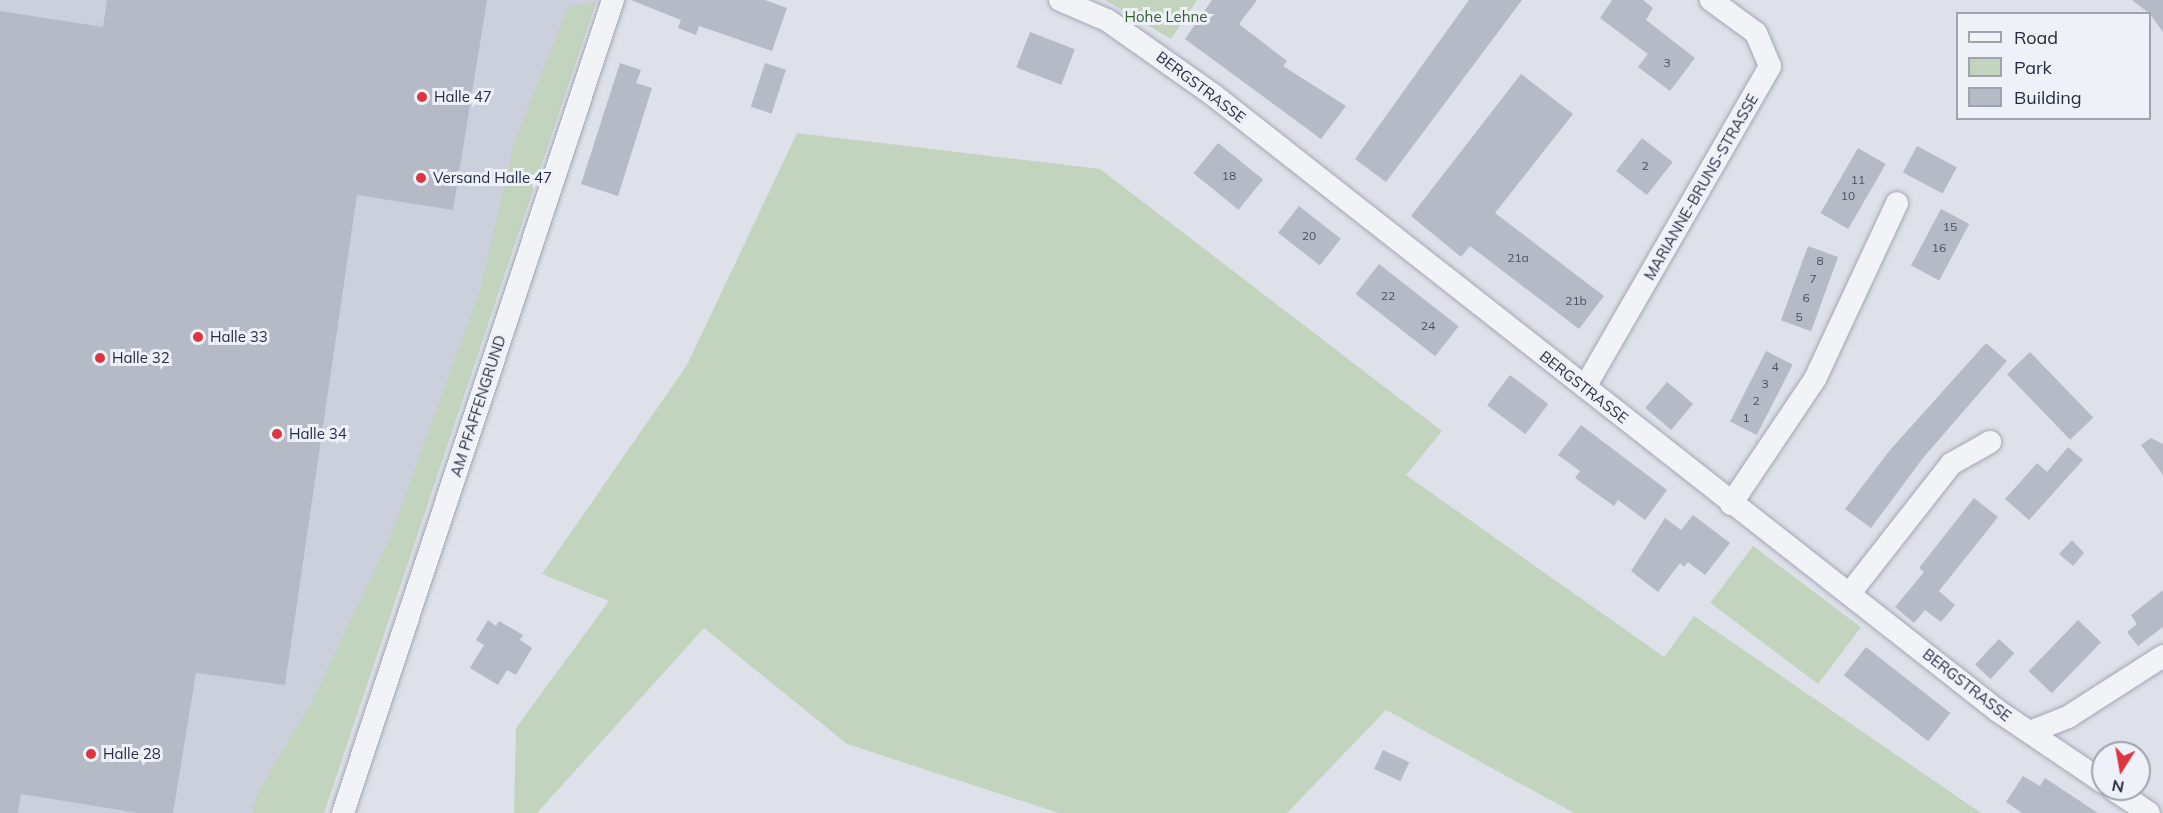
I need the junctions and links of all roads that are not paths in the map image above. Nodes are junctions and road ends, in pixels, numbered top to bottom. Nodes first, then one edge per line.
1 (613, 0) edge
2 (1060, 0) edge
3 (1712, 0) edge
4 (1897, 203) dead end
5 (1585, 387) junction
6 (1989, 442) dead end
7 (1731, 504) junction
8 (1850, 593) junction
9 (2163, 656) edge
10 (2030, 732) junction
11 (2091, 774) edge
12 (2131, 801) edge
13 (343, 813) edge
14 (2149, 813) edge

1 - 13 street, AM PFAFFENGRUND
2 - 5 street, BERGSTRASSE
3 - 5 street, MARIANNE-BRUNS-STRASSE
4 - 7 street
5 - 7 street, BERGSTRASSE
6 - 8 street
7 - 8 street, BERGSTRASSE
8 - 10 street, BERGSTRASSE
9 - 10 street
10 - 11 street, BERGSTRASSE
12 - 14 street

